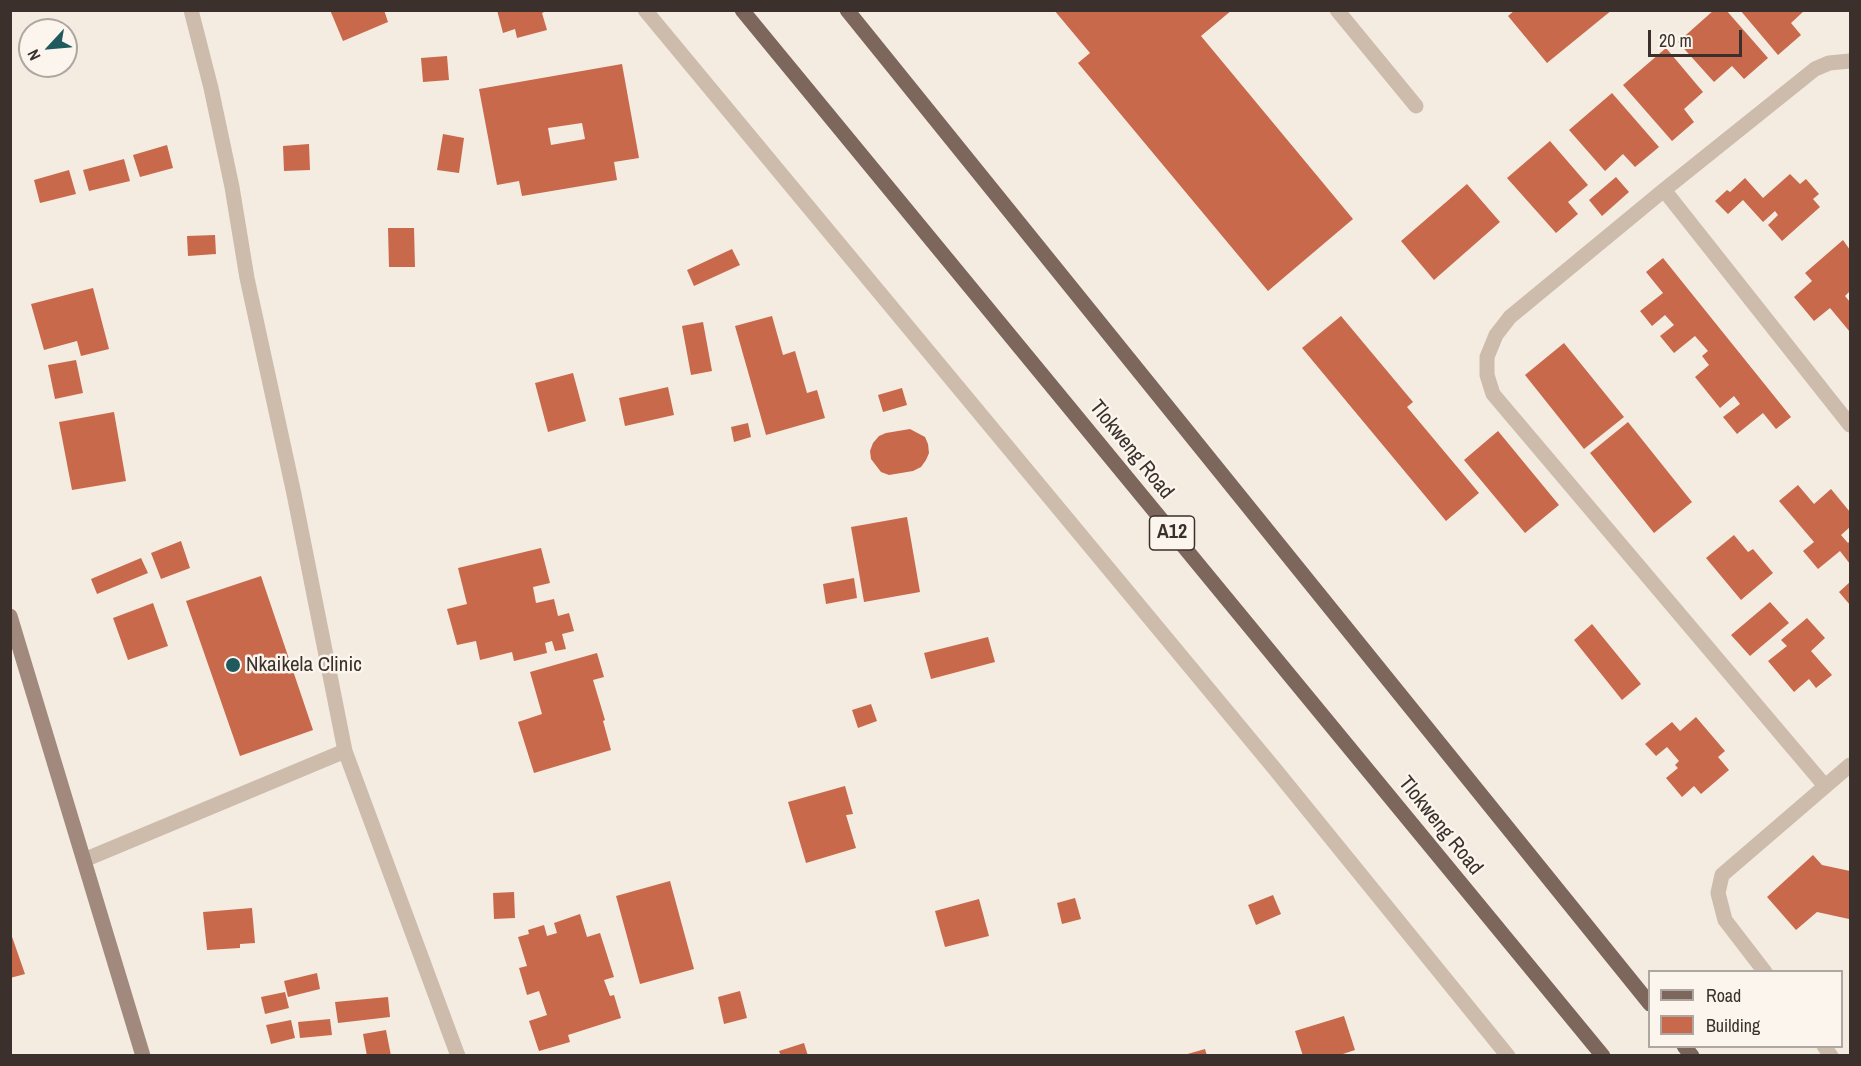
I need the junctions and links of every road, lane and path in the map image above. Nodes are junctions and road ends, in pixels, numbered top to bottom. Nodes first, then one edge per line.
1 (191, 10) edge
2 (645, 10) edge
3 (742, 10) edge
4 (847, 10) edge
5 (1337, 10) edge
6 (1851, 61) edge
7 (1416, 106) dead end
8 (1664, 190) junction
9 (1851, 425) edge
10 (10, 616) edge
11 (345, 751) junction
12 (1851, 765) edge
13 (1825, 786) junction
14 (84, 860) junction
15 (1763, 970) edge
16 (1648, 1002) edge
17 (143, 1056) edge
18 (458, 1056) edge
19 (1508, 1056) edge
20 (1603, 1056) edge

1 - 11 street
2 - 19 street
3 - 20 main road, Tlokweng Road / A12
4 - 16 main road
5 - 7 street
6 - 8 street
8 - 9 street
8 - 13 street
10 - 14 street
11 - 14 street
11 - 18 street
12 - 13 street
13 - 15 street
14 - 17 street

